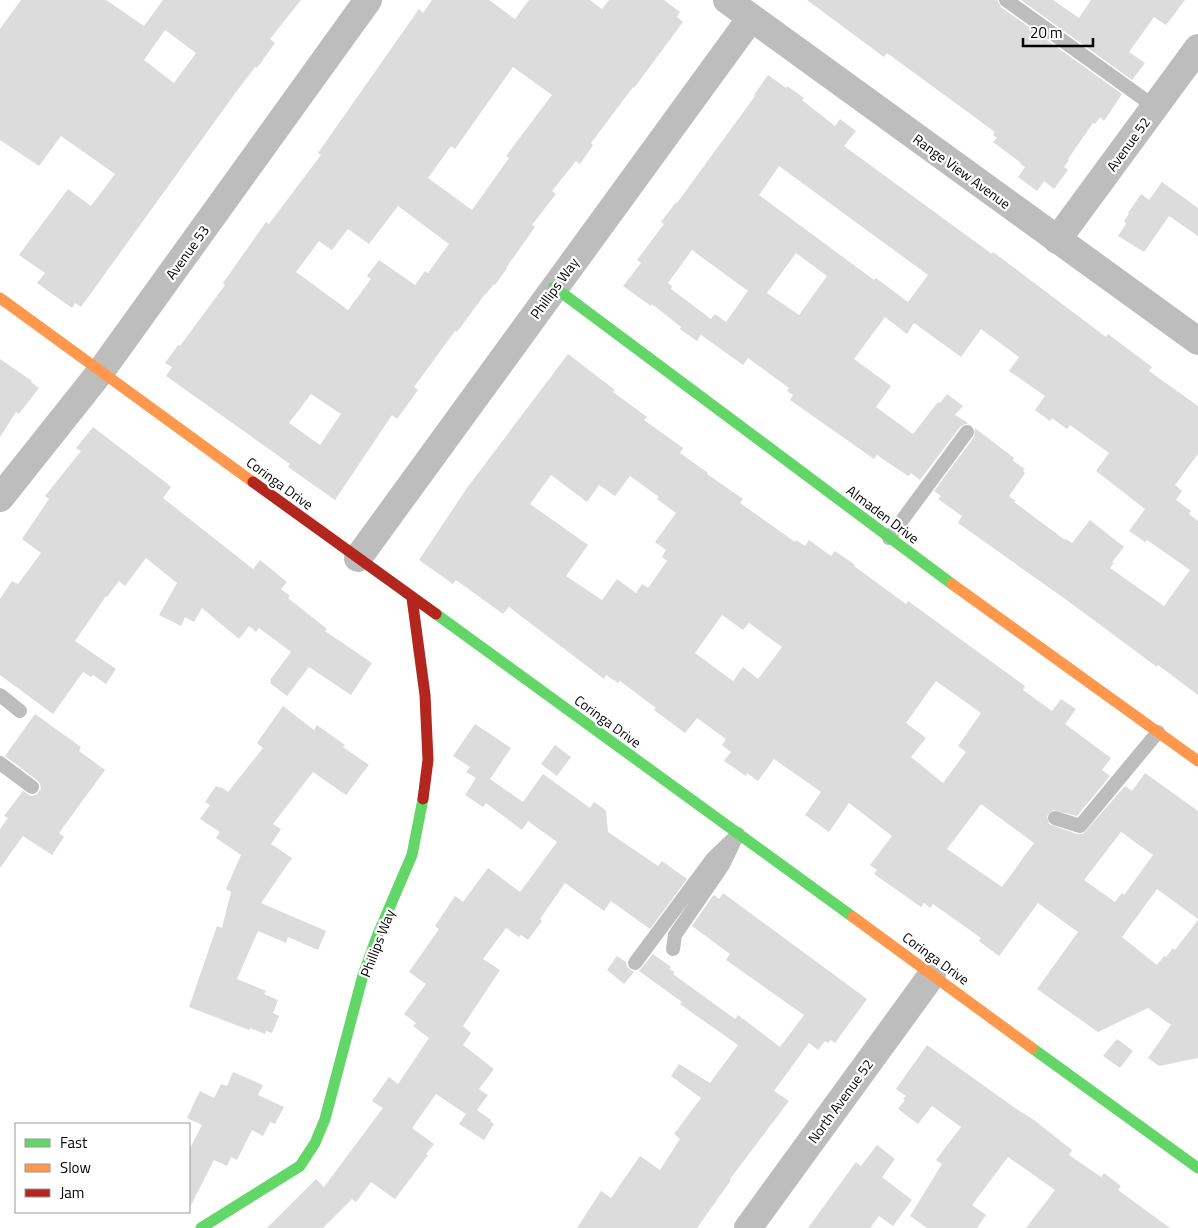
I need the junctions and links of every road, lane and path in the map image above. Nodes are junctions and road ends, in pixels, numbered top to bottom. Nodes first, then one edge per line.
1 (368, 0) edge
2 (727, 0) edge
3 (1006, 0) edge
4 (751, 18) junction
5 (1198, 48) edge
6 (1155, 107) junction
7 (1057, 240) junction
8 (554, 287) junction
9 (0, 298) edge
10 (1198, 341) edge
11 (101, 372) junction
12 (967, 432) dead end
13 (0, 498) edge
14 (889, 538) junction
15 (358, 558) junction
16 (412, 598) junction
17 (0, 695) edge
18 (20, 711) dead end
19 (1158, 732) junction
20 (1198, 761) edge
21 (0, 764) edge
22 (32, 787) dead end
23 (1055, 818) dead end
24 (738, 834) junction
25 (672, 949) dead end
26 (635, 963) dead end
27 (932, 974) junction
28 (1198, 1168) edge
29 (201, 1228) edge
30 (748, 1228) edge

1 - 11 street, Avenue 53
2 - 4 street, Range View Avenue
3 - 6 lane
4 - 7 street, Range View Avenue
4 - 8 street, Phillips Way
5 - 6 street, Avenue 52
6 - 7 street, Avenue 52
7 - 10 street, Range View Avenue
8 - 14 street, Almaden Drive
8 - 15 street, Phillips Way
9 - 11 street, Coringa Drive
11 - 13 street, Avenue 53
11 - 15 street, Coringa Drive
12 - 14 lane
14 - 19 street, Almaden Drive
15 - 16 street, Coringa Drive
16 - 24 street, Coringa Drive
16 - 29 street, Phillips Way
17 - 18 lane
19 - 20 street, Almaden Drive
19 - 23 lane
21 - 22 lane
24 - 25 lane
24 - 26 lane
24 - 27 street, Coringa Drive
27 - 28 street, Coringa Drive
27 - 30 street, North Avenue 52

